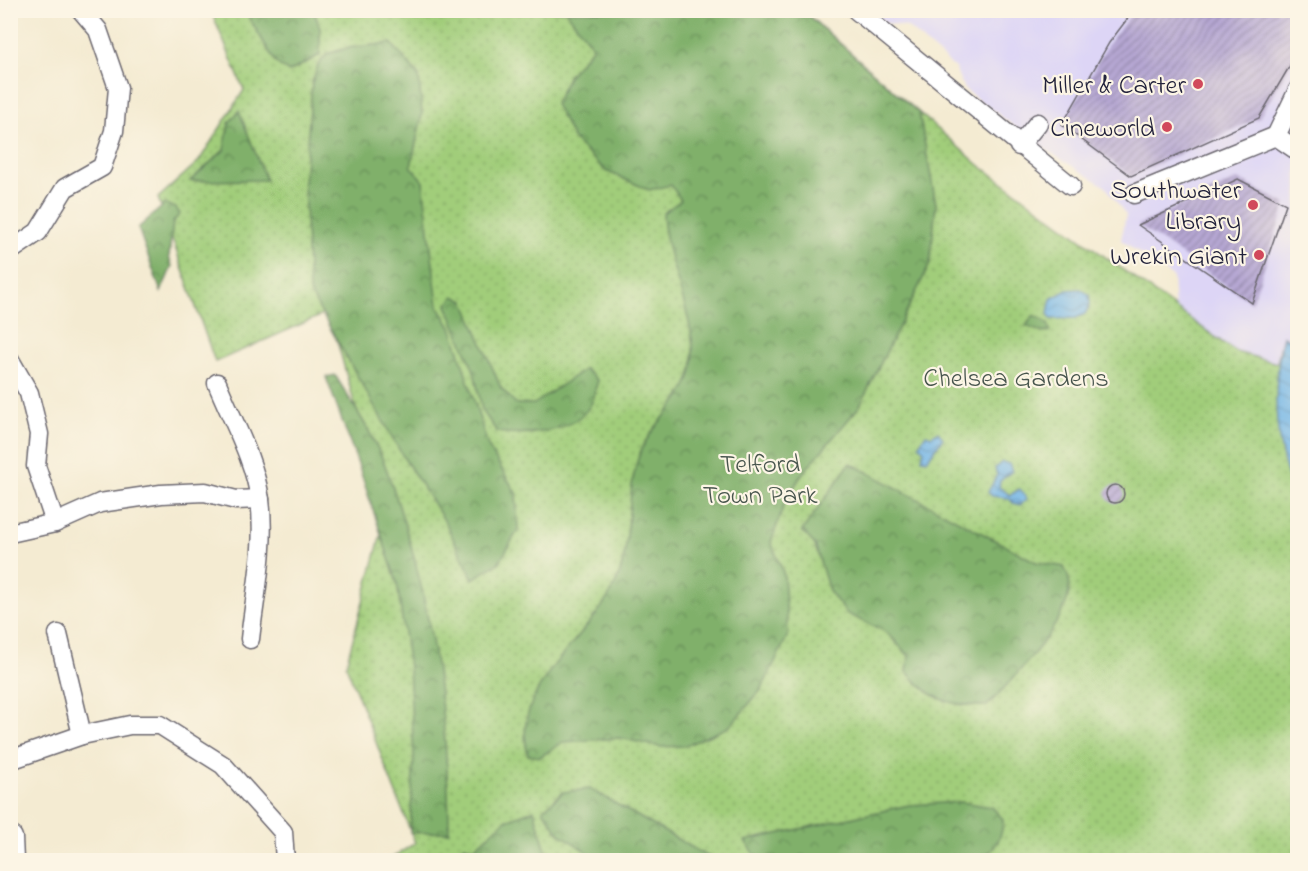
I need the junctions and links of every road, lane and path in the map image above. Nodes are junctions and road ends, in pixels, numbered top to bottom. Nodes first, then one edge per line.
1 (81, 10) edge
2 (856, 10) edge
3 (1298, 90) edge
4 (1038, 123) dead end
5 (1276, 136) junction
6 (1019, 146) junction
7 (1298, 151) edge
8 (1071, 186) dead end
9 (1134, 194) dead end
10 (10, 251) edge
11 (10, 360) edge
12 (217, 383) dead end
13 (260, 499) junction
14 (55, 523) junction
15 (10, 533) edge
16 (58, 634) dead end
17 (250, 639) dead end
18 (82, 735) junction
19 (10, 760) edge
20 (10, 838) edge
21 (11, 861) edge
22 (285, 861) edge

1 - 10 street
2 - 6 street
3 - 5 street
4 - 6 street
5 - 7 street
5 - 9 street
6 - 8 street
11 - 14 street
12 - 13 street
13 - 14 street
13 - 17 street
14 - 15 street
16 - 18 street
18 - 19 street
18 - 22 street
20 - 21 street

